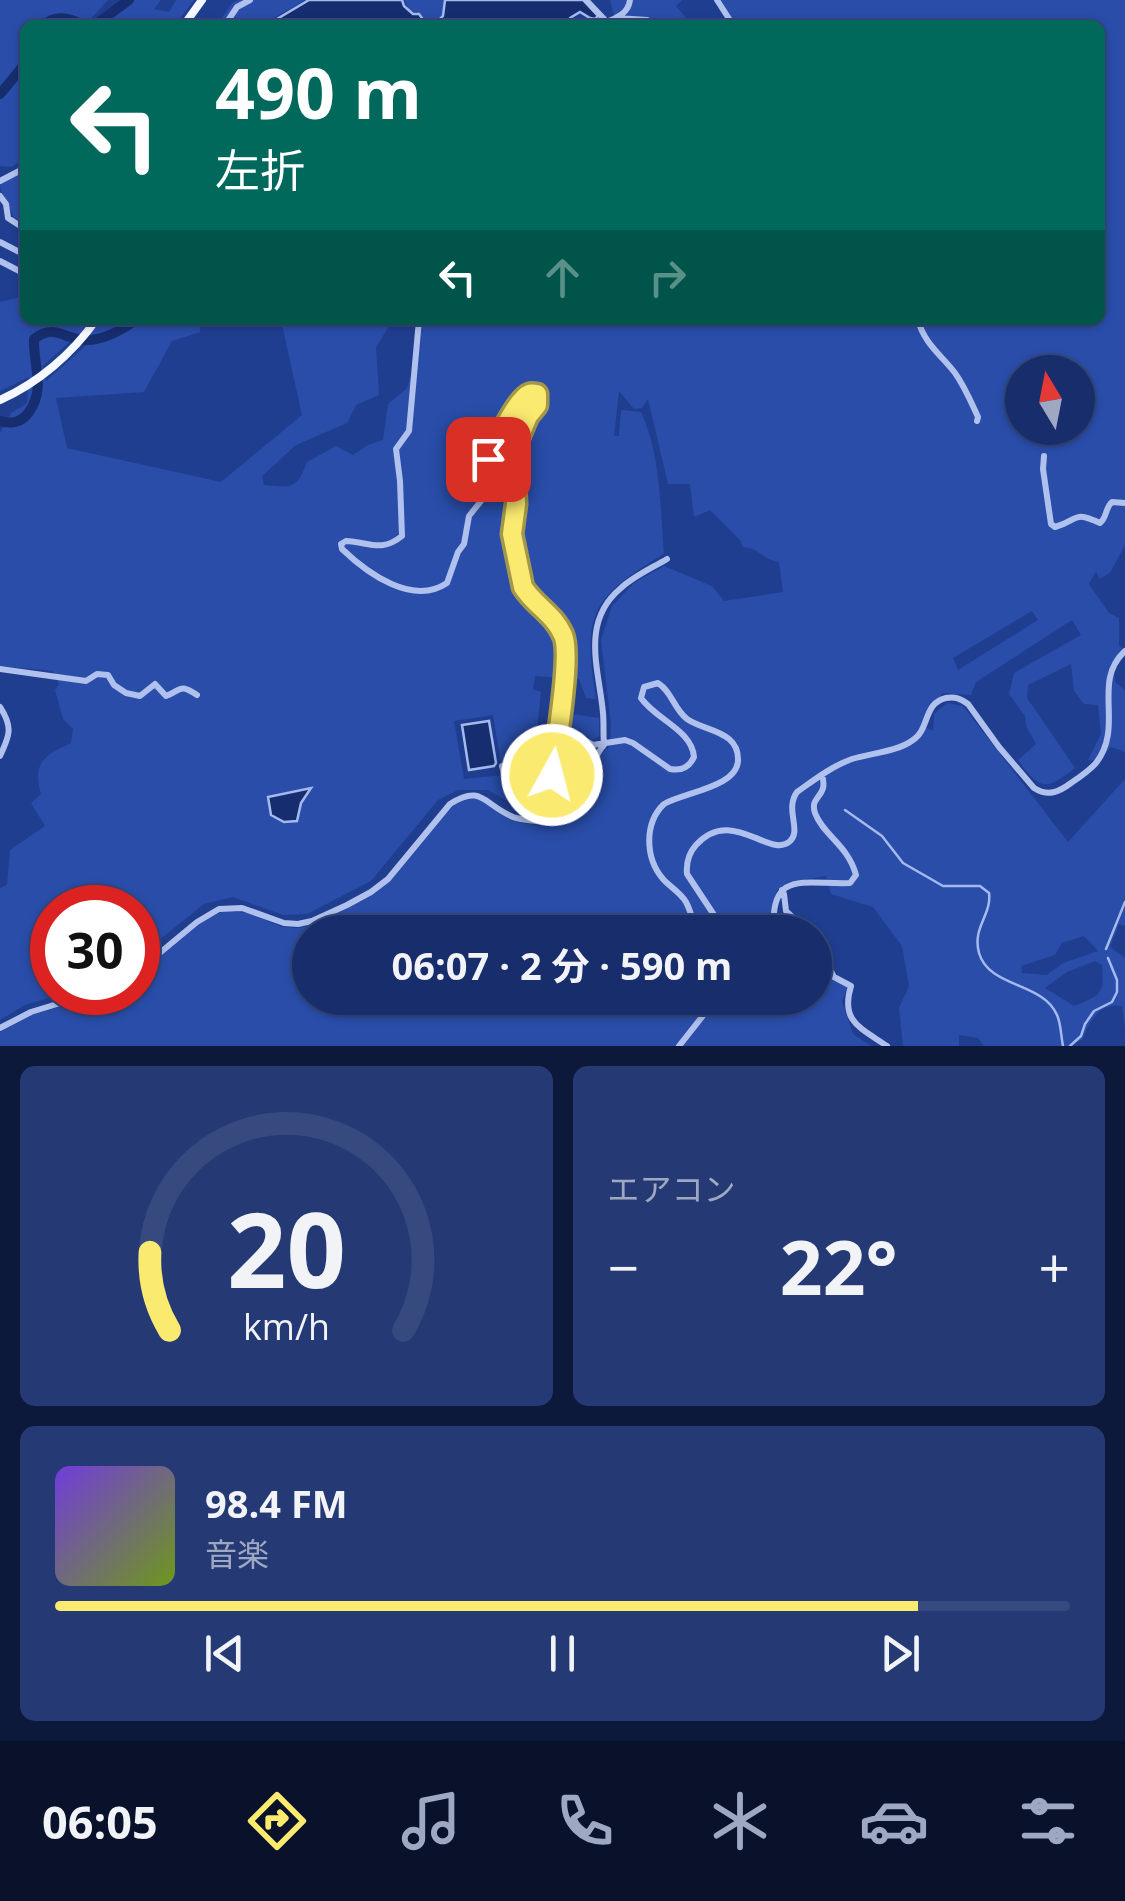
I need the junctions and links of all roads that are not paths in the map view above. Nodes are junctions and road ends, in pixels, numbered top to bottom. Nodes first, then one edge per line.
1 (250, 0) edge
2 (630, 0) edge
3 (616, 18) junction
4 (229, 20) edge
5 (611, 20) edge
6 (647, 20) edge
7 (0, 196) edge
8 (20, 226) edge
9 (93, 325) edge
10 (419, 325) edge
11 (920, 325) edge
12 (0, 400) edge
13 (978, 421) dead end
14 (1044, 456) dead end
15 (1125, 503) edge
16 (668, 558) dead end
17 (1125, 651) edge
18 (0, 669) edge
19 (197, 695) dead end
20 (0, 707) edge
21 (557, 735) junction
22 (604, 745) junction
23 (0, 756) edge
24 (502, 766) dead end
25 (552, 775) dead end
26 (822, 775) junction
27 (569, 816) junction
28 (782, 890) junction
29 (691, 915) edge
30 (714, 915) edge
31 (774, 915) edge
32 (789, 915) edge
33 (160, 953) edge
34 (832, 973) edge
35 (30, 1013) edge
36 (704, 1015) edge
37 (0, 1028) edge
38 (679, 1046) edge
39 (887, 1046) edge

1 - 4 street
2 - 3 street
3 - 5 street
3 - 6 street
7 - 8 street
9 - 12 main road
10 - 21 street
11 - 13 street
14 - 15 street
16 - 22 street
17 - 26 street
18 - 19 street
20 - 23 street
21 - 22 street
21 - 25 street
22 - 27 street
22 - 29 street
24 - 27 street
26 - 28 street
26 - 30 street
27 - 33 street
28 - 31 street
28 - 32 street
34 - 39 street
35 - 37 street
36 - 38 street

